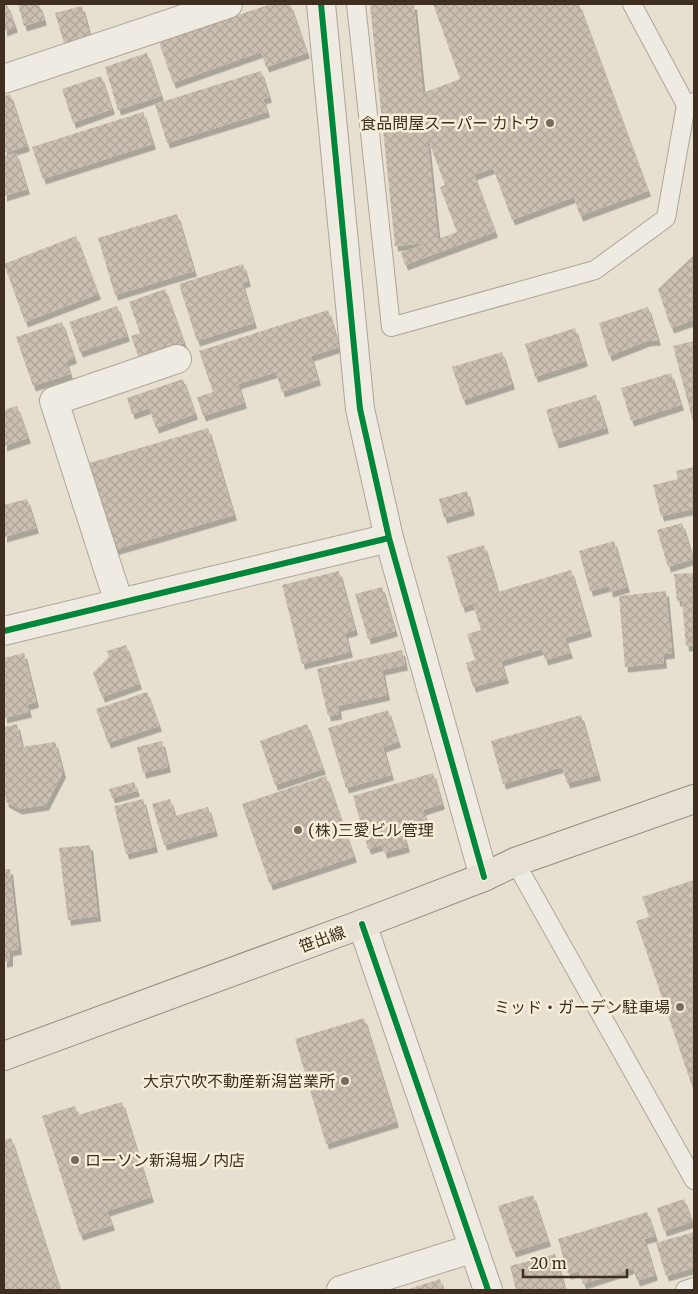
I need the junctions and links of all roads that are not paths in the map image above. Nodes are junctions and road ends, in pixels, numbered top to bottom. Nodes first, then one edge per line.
1 (228, 4) edge
2 (321, 4) edge
3 (356, 4) edge
4 (632, 4) edge
5 (4, 79) edge
6 (690, 104) edge
7 (176, 359) dead end
8 (389, 538) junction
9 (119, 603) junction
10 (4, 631) edge
11 (694, 799) edge
12 (515, 862) junction
13 (484, 877) junction
14 (362, 924) junction
15 (4, 1056) edge
16 (694, 1180) edge
17 (474, 1248) junction
18 (694, 1288) edge
19 (341, 1290) edge
20 (488, 1290) edge
21 (685, 1290) edge

1 - 5 street
2 - 8 street
3 - 6 lane
4 - 6 lane
7 - 9 street
8 - 9 street
8 - 13 street
9 - 10 street
11 - 12 main road, 笹出線
12 - 13 main road, 笹出線
12 - 16 lane
13 - 14 main road, 笹出線
14 - 15 main road, 笹出線
14 - 17 street
17 - 19 street
17 - 20 street
18 - 21 lane

